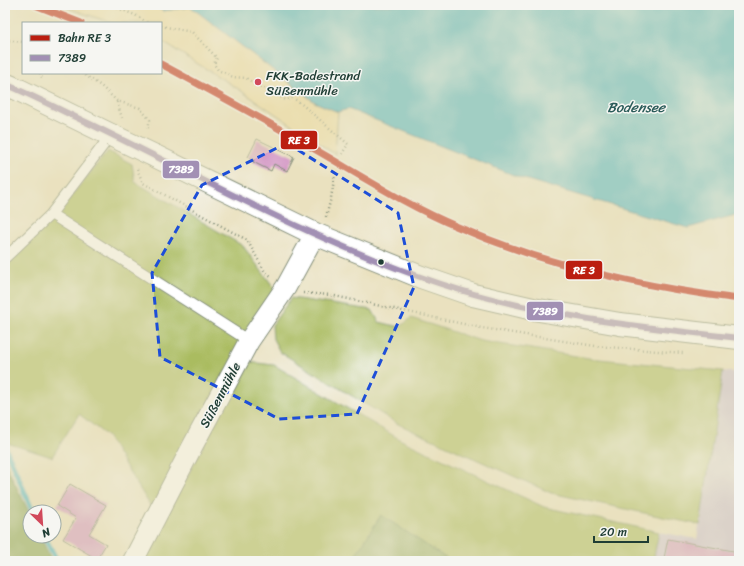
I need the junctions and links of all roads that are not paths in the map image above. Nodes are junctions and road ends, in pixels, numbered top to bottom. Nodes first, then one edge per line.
1 (5, 84) edge
2 (117, 127) junction
3 (50, 214) junction
4 (315, 234) junction
5 (5, 258) edge
6 (739, 338) edge
7 (249, 341) junction
8 (134, 561) edge

1 - 2 main road
2 - 3 lane
2 - 4 main road, bridge
3 - 5 lane
3 - 7 lane
4 - 6 main road
4 - 7 street, Süßenmühle
7 - 8 street, Süßenmühle

